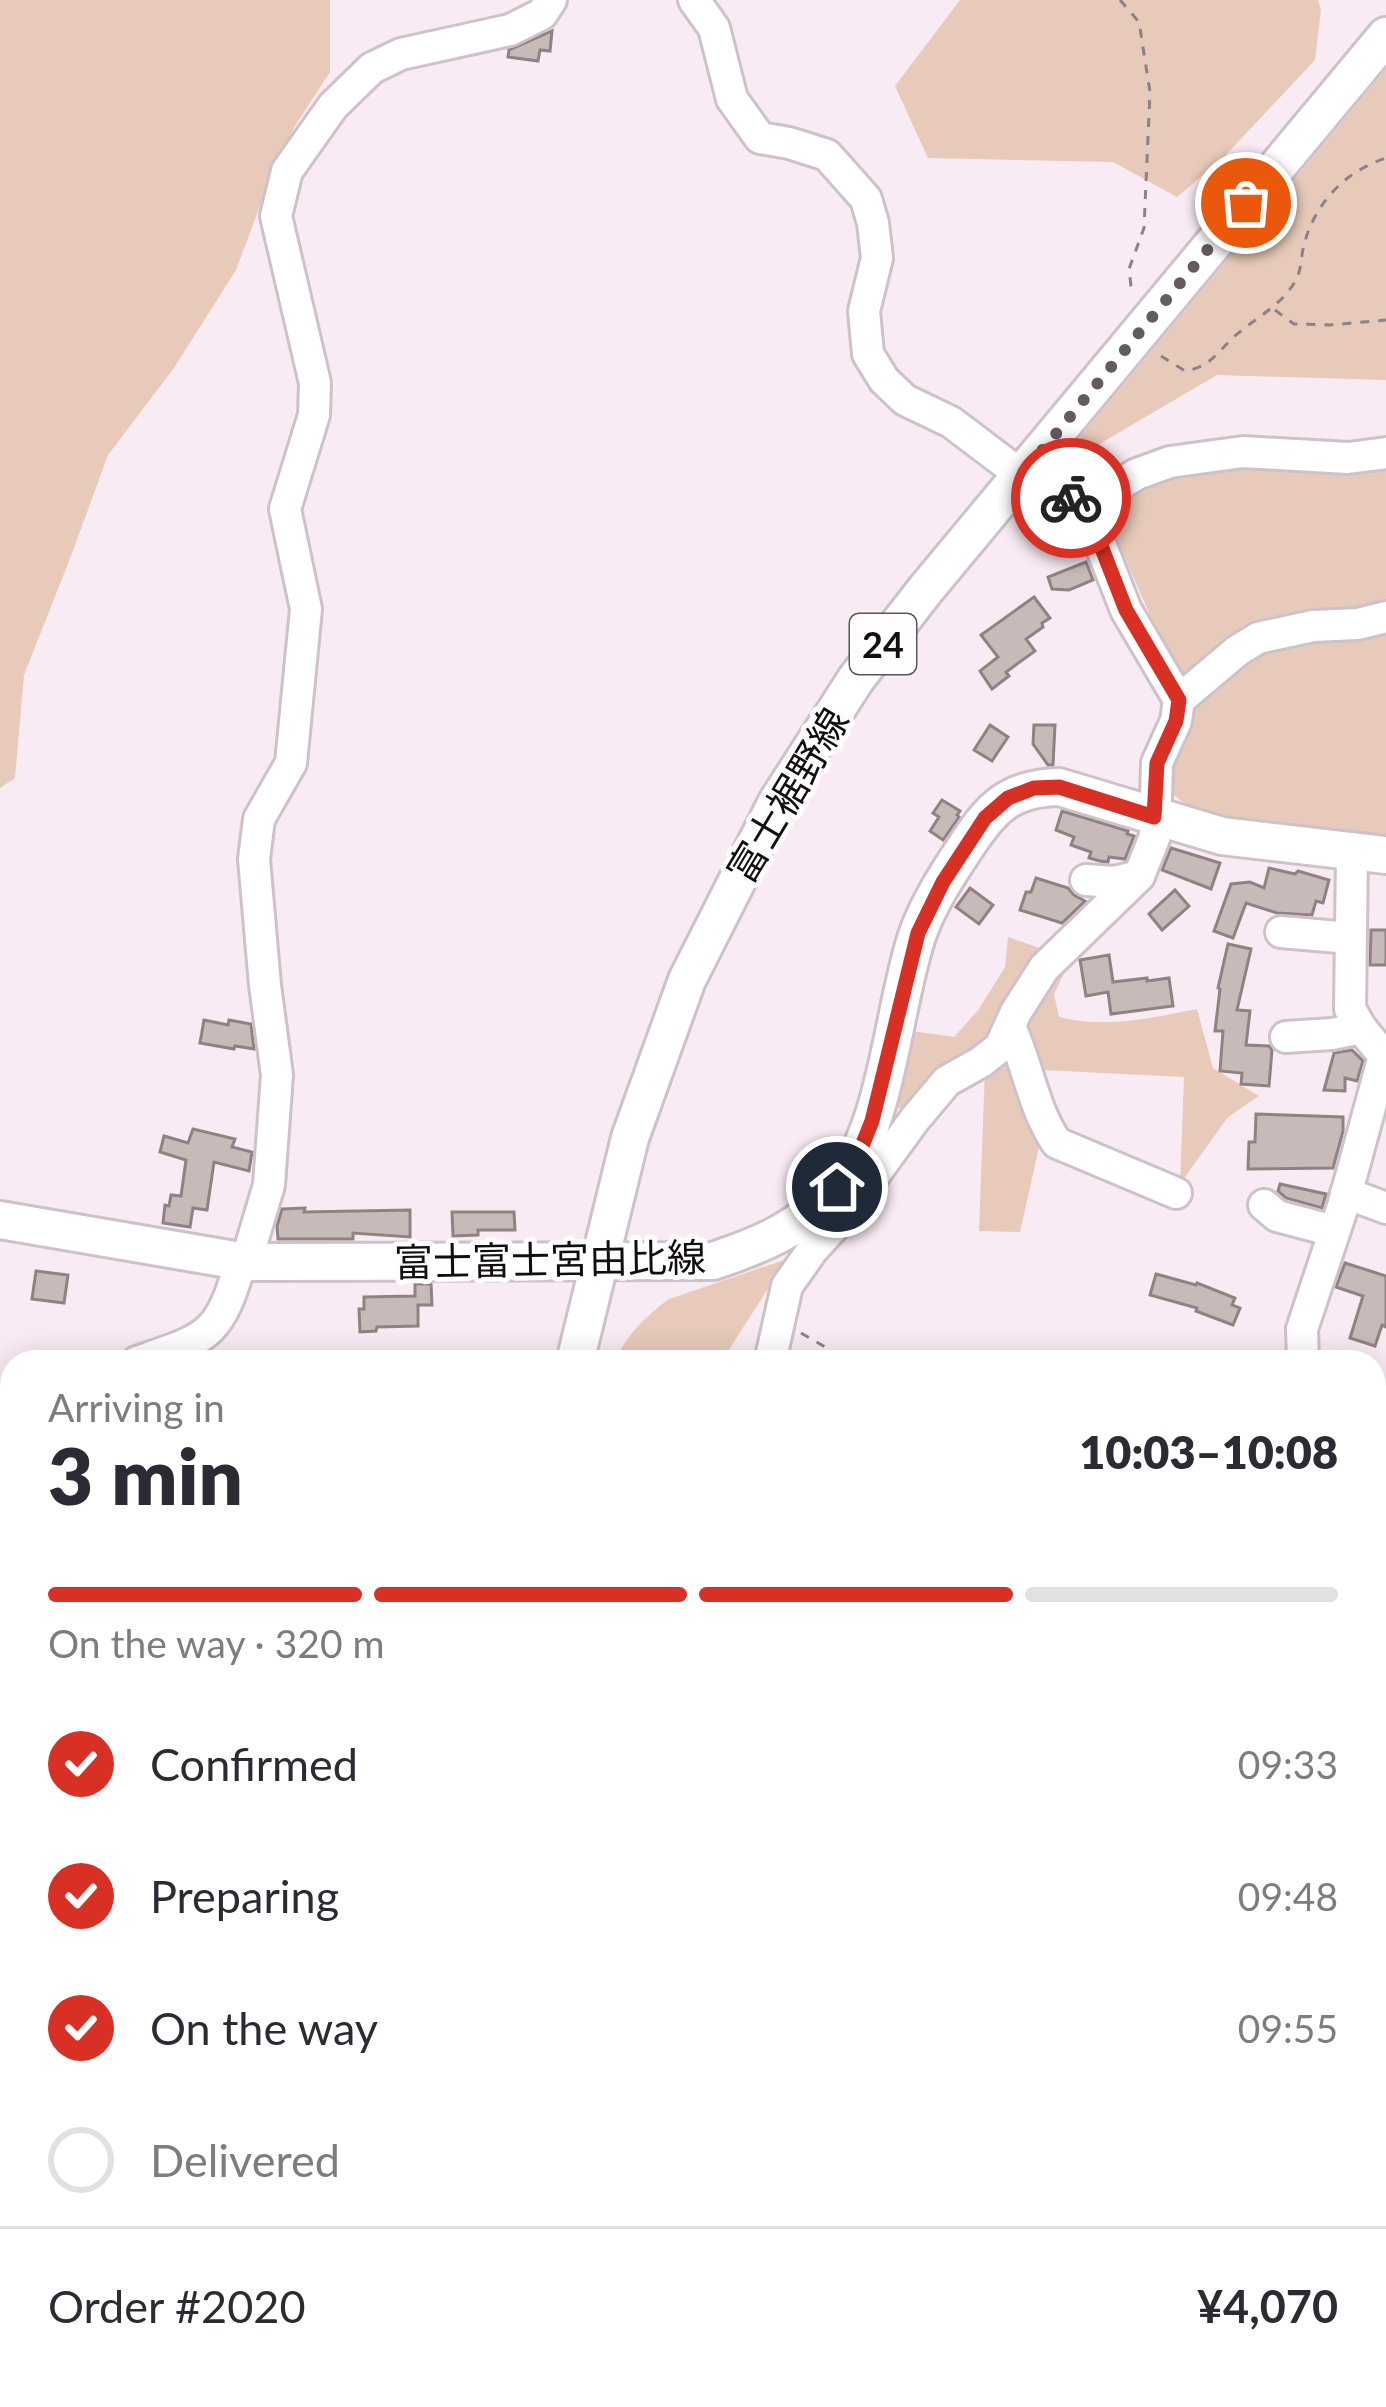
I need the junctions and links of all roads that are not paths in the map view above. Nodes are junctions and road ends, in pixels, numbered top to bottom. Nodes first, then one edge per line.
1 (551, 0) edge
2 (694, 0) edge
3 (1386, 36) edge
4 (1386, 453) edge
5 (1022, 475) junction
6 (1085, 505) junction
7 (1386, 617) edge
8 (1179, 700) junction
9 (1154, 817) junction
10 (1369, 853) edge
11 (1139, 876) junction
12 (1086, 880) dead end
13 (1281, 932) dead end
14 (1351, 938) junction
15 (1360, 1028) junction
16 (1011, 1029) junction
17 (1286, 1037) dead end
18 (1176, 1193) dead end
19 (1346, 1193) junction
20 (1264, 1205) dead end
21 (1386, 1208) edge
22 (0, 1220) edge
23 (1334, 1231) junction
24 (602, 1260) junction
25 (243, 1261) junction
26 (171, 1350) edge
27 (578, 1350) edge
28 (773, 1350) edge
29 (1303, 1350) edge

1 - 25 street
2 - 5 street
3 - 5 main road, 富士裾野線 / 24
4 - 6 street
5 - 6 street
5 - 24 main road, 富士裾野線 / 24
6 - 8 street
7 - 8 street
8 - 9 street
9 - 10 main road, 富士富士宮由比線
9 - 11 street
9 - 24 main road, 富士富士宮由比線
10 - 14 street
11 - 12 street
11 - 16 street
13 - 14 street
14 - 15 street
15 - 17 street
15 - 19 street
16 - 18 street
16 - 28 street
19 - 21 street
19 - 23 street
20 - 23 street
22 - 25 main road, 富士富士宮由比線
23 - 29 street
24 - 25 main road, 富士富士宮由比線
24 - 27 main road, 富士裾野線 / 24
25 - 26 street

